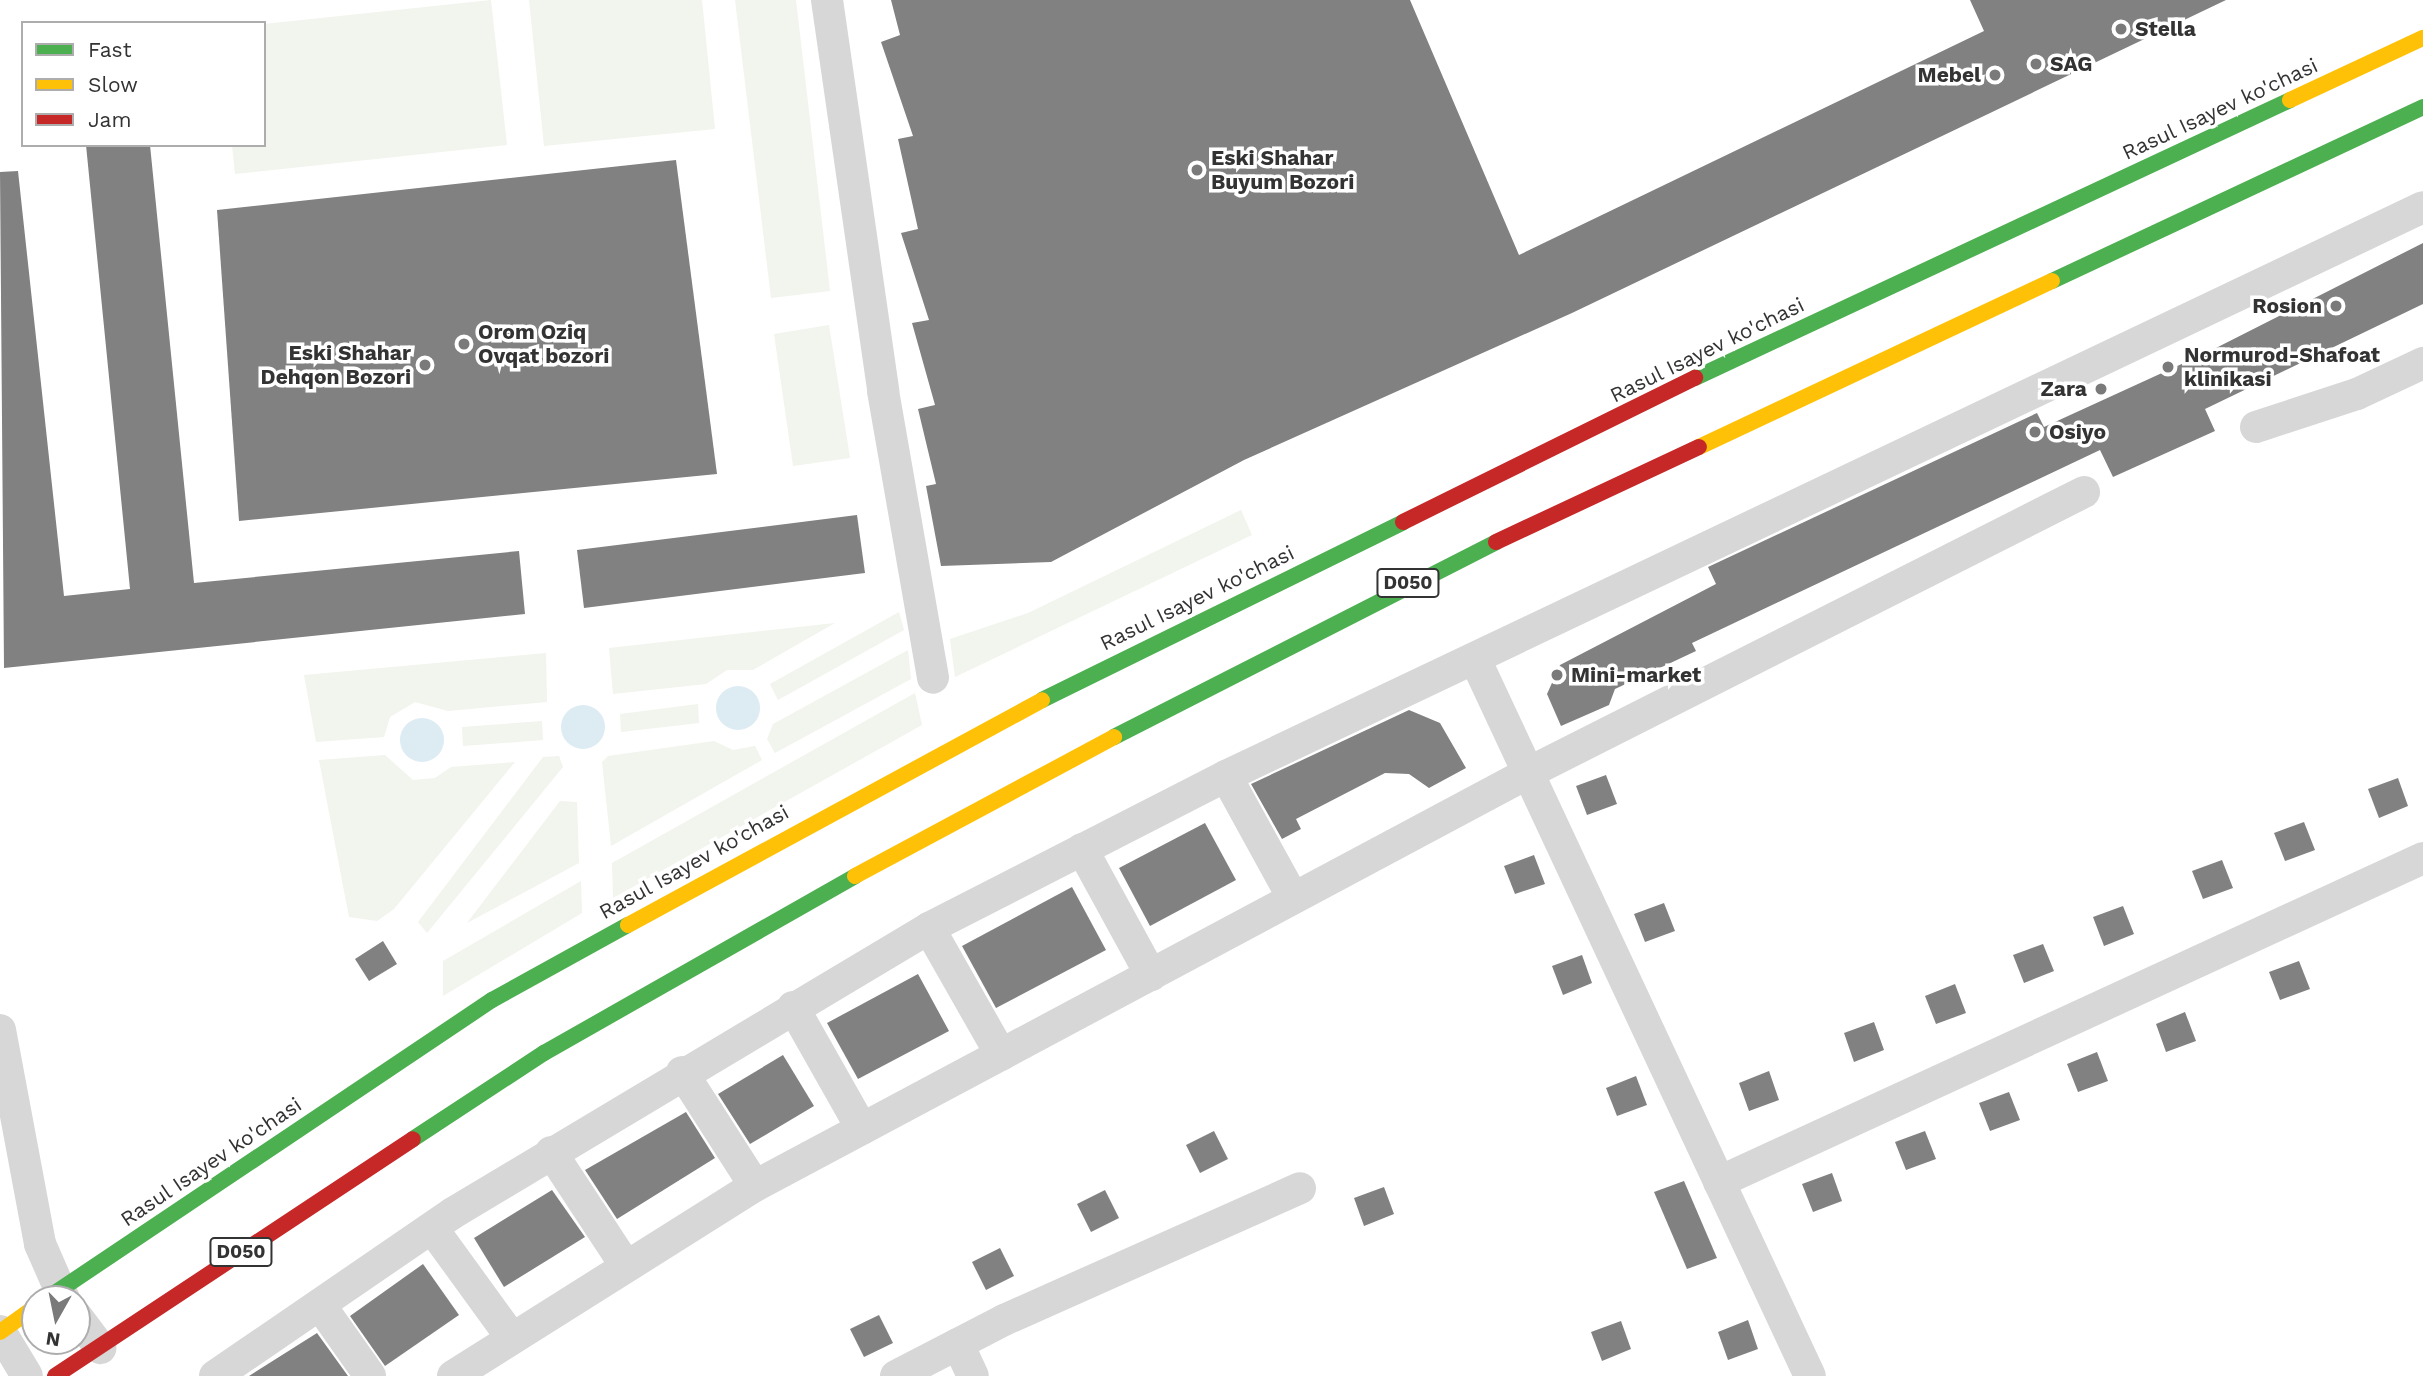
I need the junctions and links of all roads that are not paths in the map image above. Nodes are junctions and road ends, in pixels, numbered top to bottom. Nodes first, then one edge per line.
1 (827, 0) edge
2 (2423, 38) edge
3 (2423, 107) edge
4 (2423, 207) edge
5 (2423, 363) edge
6 (2256, 427) dead end
7 (2084, 492) dead end
8 (1475, 659) junction
9 (933, 678) dead end
10 (1528, 773) junction
11 (1226, 776) junction
12 (1082, 849) junction
13 (2423, 858) edge
14 (1293, 898) junction
15 (929, 928) junction
16 (1151, 975) junction
17 (793, 1007) junction
18 (0, 1030) edge
19 (1001, 1055) junction
20 (682, 1072) junction
21 (862, 1129) junction
22 (551, 1152) junction
23 (1719, 1182) junction
24 (755, 1186) junction
25 (1300, 1188) dead end
26 (432, 1228) junction
27 (626, 1266) junction
28 (47, 1285) edge
29 (71, 1285) edge
30 (320, 1305) junction
31 (21, 1318) edge
32 (0, 1331) edge
33 (91, 1336) edge
34 (512, 1338) junction
35 (958, 1344) junction
36 (100, 1348) junction
37 (27, 1376) edge
38 (55, 1376) edge
39 (215, 1376) edge
40 (370, 1376) edge
41 (453, 1376) edge
42 (896, 1376) edge
43 (972, 1376) edge
44 (1810, 1376) edge

1 - 9 street
2 - 29 main road, Rasul Isayev ko'chasi / D050
3 - 36 main road, D050
4 - 8 street
5 - 6 street
7 - 10 street
8 - 10 street
8 - 11 street
10 - 14 street
10 - 23 street
11 - 12 street
11 - 14 street
12 - 15 street
12 - 16 street
13 - 23 street
14 - 16 street
15 - 17 street
15 - 19 street
16 - 19 street
17 - 20 street
17 - 21 street
18 - 28 street
19 - 21 street
20 - 22 street
20 - 24 street
21 - 24 street
22 - 26 street
22 - 27 street
23 - 44 street
24 - 27 street
25 - 35 street
26 - 30 street
26 - 34 street
27 - 34 street
30 - 39 street
30 - 40 street
31 - 32 main road, Rasul Isayev ko'chasi / D050
32 - 37 street
33 - 36 street
34 - 41 street
35 - 42 street
35 - 43 street
36 - 38 main road, D050

